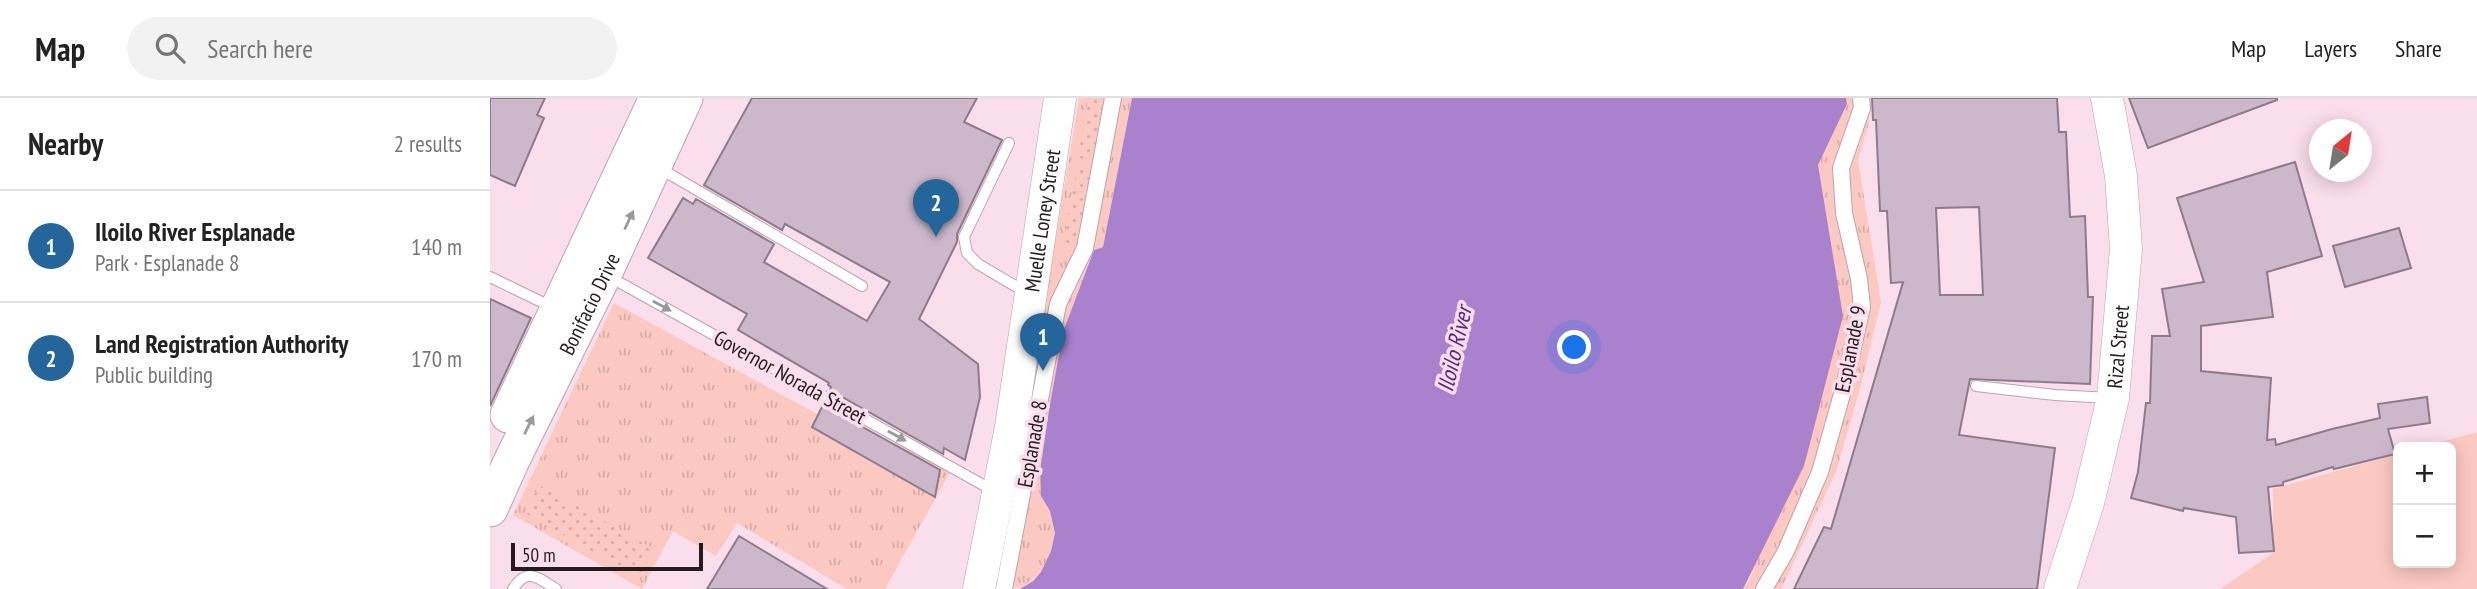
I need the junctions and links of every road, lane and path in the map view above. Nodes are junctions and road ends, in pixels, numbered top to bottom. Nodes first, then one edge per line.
1 (657, 98) edge
2 (685, 98) edge
3 (1060, 98) edge
4 (1113, 98) edge
5 (1861, 98) edge
6 (2107, 98) edge
7 (1009, 143) dead end
8 (669, 173) junction
9 (592, 268) junction
10 (490, 277) edge
11 (862, 286) dead end
12 (1031, 295) junction
13 (557, 309) junction
14 (1976, 386) dead end
15 (2113, 398) junction
16 (490, 454) edge
17 (999, 494) junction
18 (490, 509) edge
19 (513, 589) edge
20 (556, 589) edge
21 (979, 589) edge
22 (1004, 589) edge
23 (1764, 589) edge
24 (2060, 589) edge

1 - 9 main road, Bonifacio Drive
2 - 8 main road, Bonifacio Drive
3 - 12 main road, Muelle Loney Street
4 - 22 street, Esplanade 8
5 - 23 street, Esplanade 9
6 - 15 main road, Rizal Street
7 - 12 lane
9 -> 8 main road, Bonifacio Drive
8 - 11 lane
9 - 13 main road, Bonifacio Drive
9 -> 17 lane, Governor Norada Street
18 -> 9 main road, Bonifacio Drive
10 - 13 lane
12 - 17 main road, Muelle Loney Street
13 - 16 main road, Bonifacio Drive
14 - 15 lane
15 - 24 main road, Rizal Street
17 - 21 main road, Muelle Loney Street
19 - 20 lane

